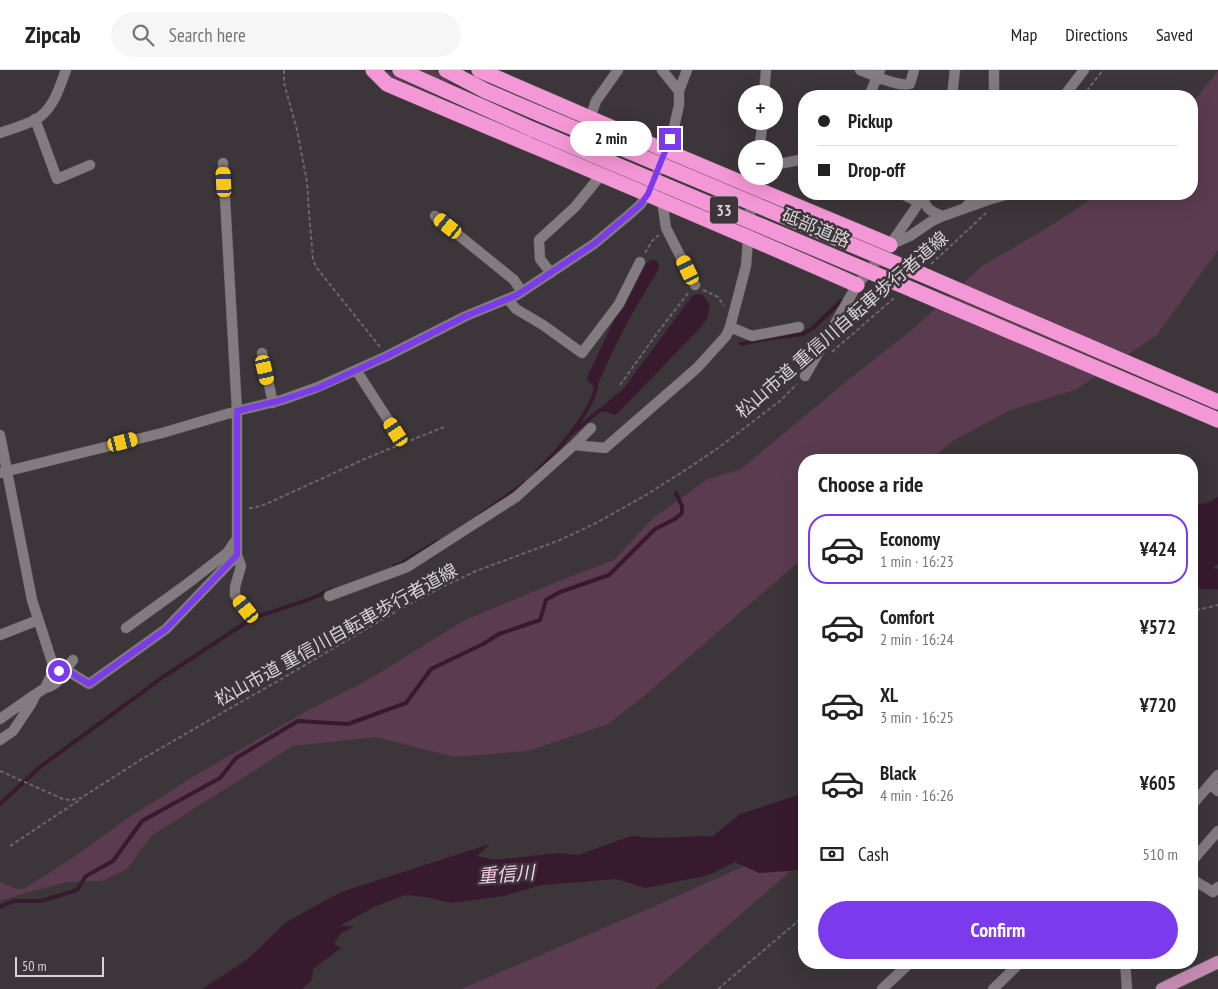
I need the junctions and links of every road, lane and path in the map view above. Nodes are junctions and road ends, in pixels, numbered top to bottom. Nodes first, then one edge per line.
1 (66, 70) edge
2 (284, 70) edge
3 (373, 70) edge
4 (400, 70) edge
5 (446, 70) edge
6 (479, 70) edge
7 (618, 70) edge
8 (662, 70) edge
9 (687, 70) edge
10 (766, 70) edge
11 (860, 70) edge
12 (914, 70) edge
13 (955, 70) edge
14 (994, 70) edge
15 (1084, 70) edge
16 (1103, 70) edge
17 (879, 74) edge
18 (765, 85) edge
19 (872, 90) edge
20 (953, 90) edge
21 (994, 90) edge
22 (1069, 90) edge
23 (1088, 90) edge
24 (679, 91) junction
25 (590, 118) junction
26 (36, 119) junction
27 (0, 133) edge
28 (666, 151) junction
29 (798, 159) edge
30 (783, 163) edge
31 (223, 164) dead end
32 (90, 166) dead end
33 (601, 175) junction
34 (738, 176) edge
35 (753, 185) edge
36 (762, 185) edge
37 (648, 194) junction
38 (662, 200) junction
39 (920, 200) edge
40 (923, 200) edge
41 (972, 200) edge
42 (988, 200) edge
43 (964, 209) junction
44 (986, 213) dead end
45 (435, 216) dead end
46 (943, 216) junction
47 (666, 228) junction
48 (749, 237) junction
49 (890, 245) junction
50 (640, 262) joint
51 (932, 264) dead end
52 (551, 273) junction
53 (695, 285) junction
54 (857, 286) junction
55 (522, 292) junction
56 (896, 296) dead end
57 (508, 298) junction
58 (731, 324) junction
59 (799, 328) dead end
60 (832, 352) dead end
61 (262, 353) dead end
62 (387, 356) junction
63 (356, 370) junction
64 (805, 376) joint
65 (620, 385) dead end
66 (273, 402) junction
67 (1218, 402) edge
68 (237, 411) junction
69 (1218, 420) edge
70 (444, 427) dead end
71 (591, 428) dead end
72 (396, 432) dead end
73 (0, 435) edge
74 (574, 445) junction
75 (3, 472) edge
76 (237, 504) junction
77 (237, 539) junction
78 (237, 555) junction
79 (329, 596) dead end
80 (1218, 606) edge
81 (246, 609) dead end
82 (1198, 610) edge
83 (38, 620) junction
84 (126, 628) dead end
85 (0, 635) edge
86 (73, 660) dead end
87 (54, 668) junction
88 (65, 672) junction
89 (45, 688) junction
90 (36, 694) junction
91 (0, 719) edge
92 (0, 740) edge
93 (0, 771) edge
94 (1218, 775) edge
95 (1214, 788) edge
96 (81, 798) junction
97 (1198, 801) edge
98 (1218, 831) edge
99 (10, 846) dead end
100 (1198, 854) edge
101 (1198, 883) edge
102 (1218, 886) edge
103 (798, 921) edge
104 (1218, 962) edge
105 (903, 969) edge
106 (1014, 969) edge
107 (1126, 969) edge
108 (718, 989) edge
109 (882, 989) edge
110 (993, 989) edge
111 (1127, 989) edge
112 (1162, 989) edge

1 - 26 street
2 - 62 path
3 - 33 highway
4 - 69 highway, 砥部道路 / 33, bridge
5 - 67 highway, 砥部道路 / 33, bridge
6 - 25 highway
7 - 25 street
8 - 24 street
9 - 24 street
10 - 18 street
11 - 17 street
12 - 17 street
13 - 20 street
14 - 21 street
15 - 22 street
16 - 23 path
17 - 19 street
24 - 28 street
25 - 28 highway
26 - 27 street
26 - 32 street
28 - 34 highway
28 - 37 street
29 - 30 street
31 - 68 street
33 - 37 highway
33 - 52 street
35 - 48 street
36 - 49 highway
37 - 38 highway
37 - 52 street
38 - 47 street
38 - 48 highway
39 - 49 street
40 - 46 street
41 - 43 street
42 - 43 street
43 - 46 street
44 - 51 path, 松山市道 重信川自転車歩行者道線
45 - 55 street
46 - 49 street
47 - 50 path
47 - 53 street
48 - 54 highway
48 - 58 street
49 - 54 street
50 - 57 street
52 - 55 street
53 - 58 path
53 - 65 path
54 - 64 street
55 - 57 street
56 - 60 path, 松山市道 重信川自転車歩行者道線
57 - 62 street
58 - 59 street
58 - 74 street
61 - 66 street
62 - 63 street
63 - 66 street
63 - 72 street
64 - 96 path, 松山市道 重信川自転車歩行者道線
66 - 68 street
68 - 75 street
68 - 76 street
70 - 76 path
71 - 74 street
73 - 75 street
74 - 79 street
75 - 83 street
76 - 77 street
77 - 78 street
77 - 84 street
78 - 81 street
78 - 88 street
80 - 82 path
83 - 85 street
83 - 87 street
86 - 88 street
87 - 88 street
87 - 89 street
88 - 89 street
89 - 90 street
90 - 91 street
90 - 92 street
93 - 96 path
94 - 95 street
95 - 97 street
96 - 99 path, 松山市道 重信川自転車歩行者道線
98 - 100 street
101 - 102 street
103 - 108 path
104 - 112 main road
105 - 109 street
106 - 110 street
107 - 111 street

